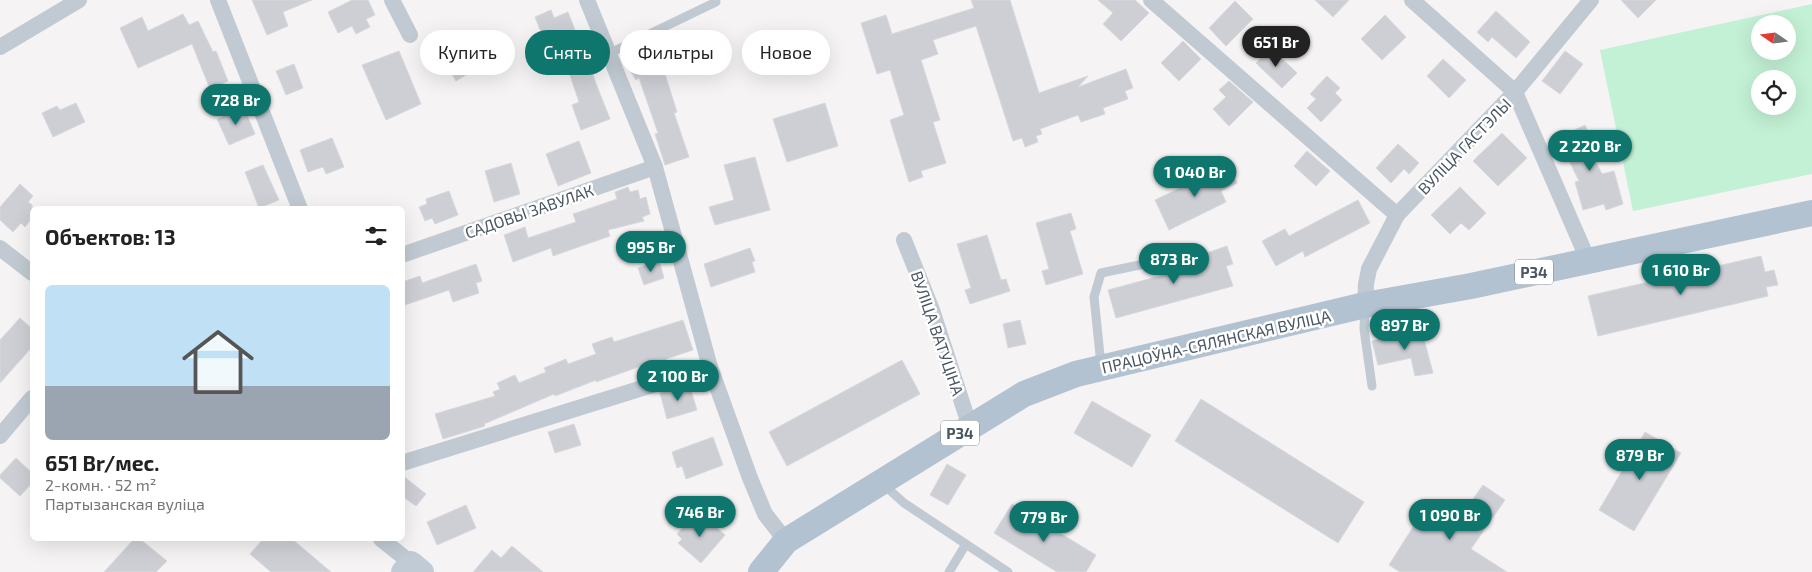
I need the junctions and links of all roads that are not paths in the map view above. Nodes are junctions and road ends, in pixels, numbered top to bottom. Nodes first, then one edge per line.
1 (79, 0) edge
2 (218, 0) edge
3 (392, 0) edge
4 (587, 0) edge
5 (1151, 0) edge
6 (1412, 0) edge
7 (1590, 0) edge
8 (716, 2) dead end
9 (600, 30) edge
10 (410, 35) dead end
11 (0, 47) edge
12 (610, 53) joint
13 (1515, 92) junction
14 (656, 167) junction
15 (299, 206) edge
16 (1812, 213) edge
17 (1397, 215) junction
18 (904, 240) dead end
19 (0, 248) edge
20 (405, 254) edge
21 (1588, 260) junction
22 (1154, 262) dead end
23 (30, 271) edge
24 (1365, 305) junction
25 (710, 367) junction
26 (1102, 368) junction
27 (1372, 386) dead end
28 (30, 400) edge
29 (970, 426) junction
30 (0, 436) edge
31 (405, 462) edge
32 (880, 482) junction
33 (786, 540) junction
34 (383, 541) edge
35 (966, 544) junction
36 (412, 569) edge
37 (761, 572) edge
38 (949, 572) edge
39 (1008, 572) edge

1 - 11 street
2 - 15 street
3 - 10 street
4 - 9 street
5 - 17 street
6 - 13 street
7 - 13 street, ВУЛІЦА ГАСТЭЛЫ
8 - 12 lane
12 - 14 street
13 - 17 street, ВУЛІЦА ГАСТЭЛЫ
13 - 21 street
14 - 20 street, САДОВЫ ЗАВУЛАК
14 - 25 street
16 - 21 main road, ПРАЦОЎНА-СЯЛЯНСКАЯ ВУЛІЦА / Р34
17 - 24 street, ВУЛІЦА ГАСТЭЛЫ
18 - 29 street, ВУЛІЦА ВАТУЦІНА
19 - 23 street
21 - 24 main road, ПРАЦОЎНА-СЯЛЯНСКАЯ ВУЛІЦА / Р34
22 - 26 lane
24 - 26 main road, ПРАЦОЎНА-СЯЛЯНСКАЯ ВУЛІЦА / Р34
24 - 27 lane
25 - 31 street
25 - 33 street
26 - 29 main road, ПРАЦОЎНА-СЯЛЯНСКАЯ ВУЛІЦА / Р34
28 - 30 street
29 - 32 main road, ПРАЦОЎНА-СЯЛЯНСКАЯ ВУЛІЦА / Р34
32 - 33 main road, ПРАЦОЎНА-СЯЛЯНСКАЯ ВУЛІЦА / Р34
32 - 35 lane
33 - 37 main road, ПРАЦОЎНА-СЯЛЯНСКАЯ ВУЛІЦА / Р34
34 - 36 street
35 - 38 lane
35 - 39 lane

